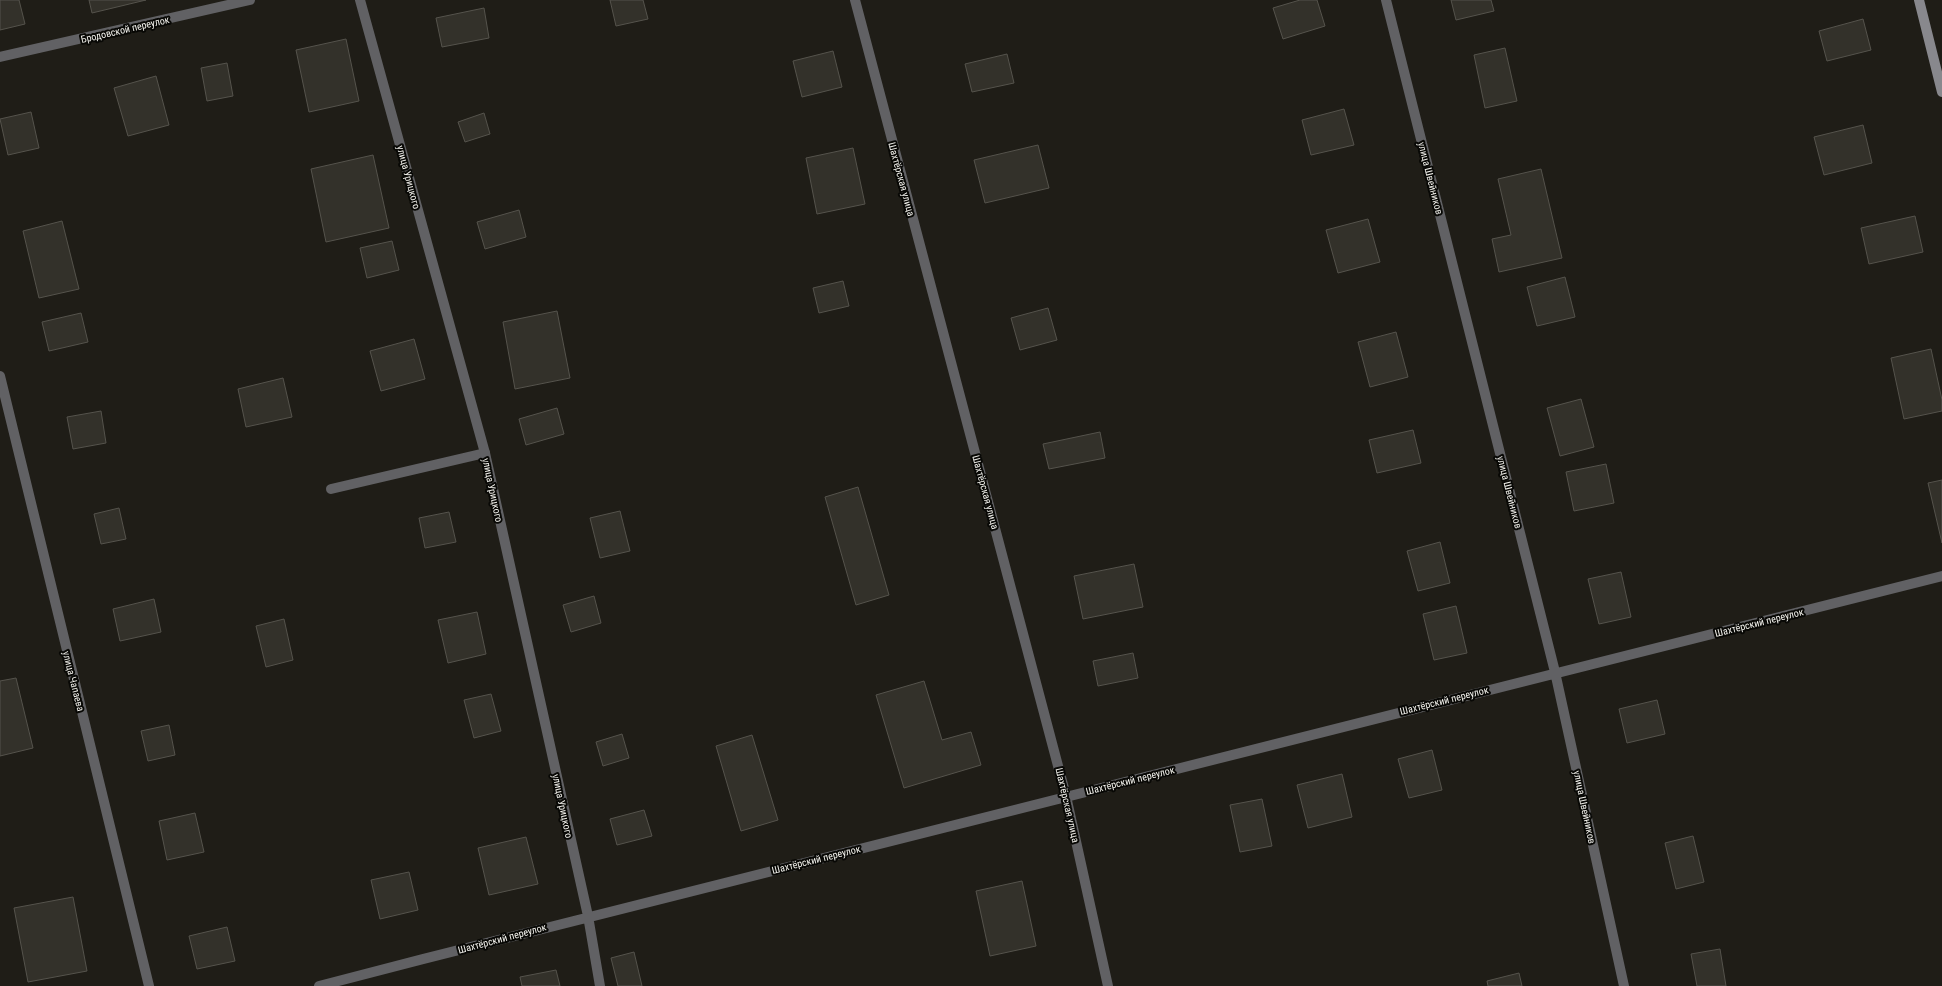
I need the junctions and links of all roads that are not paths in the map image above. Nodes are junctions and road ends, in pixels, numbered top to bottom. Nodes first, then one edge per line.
1 (250, 0) edge
2 (360, 0) edge
3 (855, 0) edge
4 (1386, 0) edge
5 (1919, 0) edge
6 (0, 57) edge
7 (1942, 92) edge
8 (0, 376) edge
9 (485, 453) junction
10 (331, 489) dead end
11 (1942, 576) edge
12 (1555, 672) junction
13 (1066, 796) junction
14 (588, 916) junction
15 (149, 986) edge
16 (319, 986) edge
17 (600, 986) edge
18 (1108, 986) edge
19 (1624, 986) edge

1 - 6 street, Бродовской переулок
2 - 9 street, улица Урицкого
3 - 13 street, Шахтёрская улица
4 - 12 street, улица Швейников
5 - 7 street
8 - 15 street, улица Чапаева
9 - 10 street
9 - 14 street, улица Урицкого
11 - 12 street, Шахтёрский переулок
12 - 13 street, Шахтёрский переулок
12 - 19 street, улица Швейников
13 - 14 street, Шахтёрский переулок
13 - 18 street, Шахтёрская улица
14 - 16 street, Шахтёрский переулок
14 - 17 street, улица Урицкого

